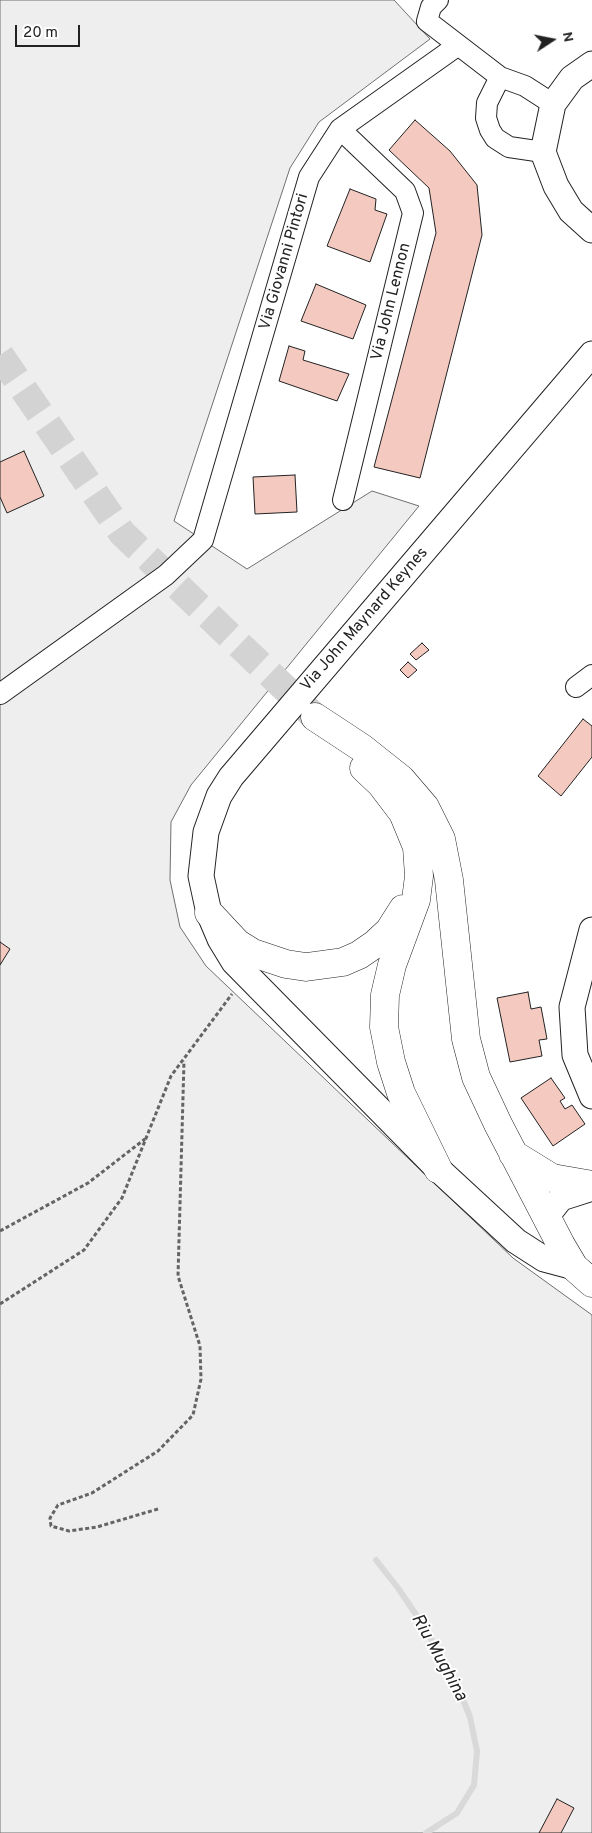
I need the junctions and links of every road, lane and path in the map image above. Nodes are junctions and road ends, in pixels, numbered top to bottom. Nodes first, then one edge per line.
1 (438, 0) edge
2 (457, 46) junction
3 (592, 64) edge
4 (500, 77) junction
5 (553, 104) junction
6 (340, 129) junction
7 (543, 152) junction
8 (592, 230) edge
9 (592, 354) edge
10 (343, 500) dead end
11 (592, 674) edge
12 (576, 687) dead end
13 (0, 694) edge
14 (417, 847) junction
15 (209, 913) junction
16 (590, 945) edge
17 (247, 973) junction
18 (184, 1061) junction
19 (592, 1096) edge
20 (146, 1139) junction
21 (513, 1154) junction
22 (438, 1169) junction
23 (592, 1186) edge
24 (546, 1217) junction
25 (0, 1232) edge
26 (583, 1275) edge
27 (0, 1304) edge
28 (158, 1509) dead end

1 - 2 street
2 - 4 street
2 - 6 street, Via Giovanni Pintori
3 - 5 street
4 - 5 street
4 - 7 street
5 - 7 street
6 - 10 street, Via John Lennon
6 - 13 street, Via Giovanni Pintori
7 - 8 street
9 - 15 street, Via John Maynard Keynes
11 - 12 street
14 - 15 main road
14 - 21 main road
14 - 22 main road
15 - 17 street, Via John Maynard Keynes
16 - 19 street
17 - 18 path
17 - 22 street, Via John Maynard Keynes
18 - 20 path
18 - 28 path
20 - 25 path
20 - 27 path
21 - 23 main road
21 - 24 main road
22 - 26 street, Via John Maynard Keynes
23 - 24 street
24 - 26 main road

